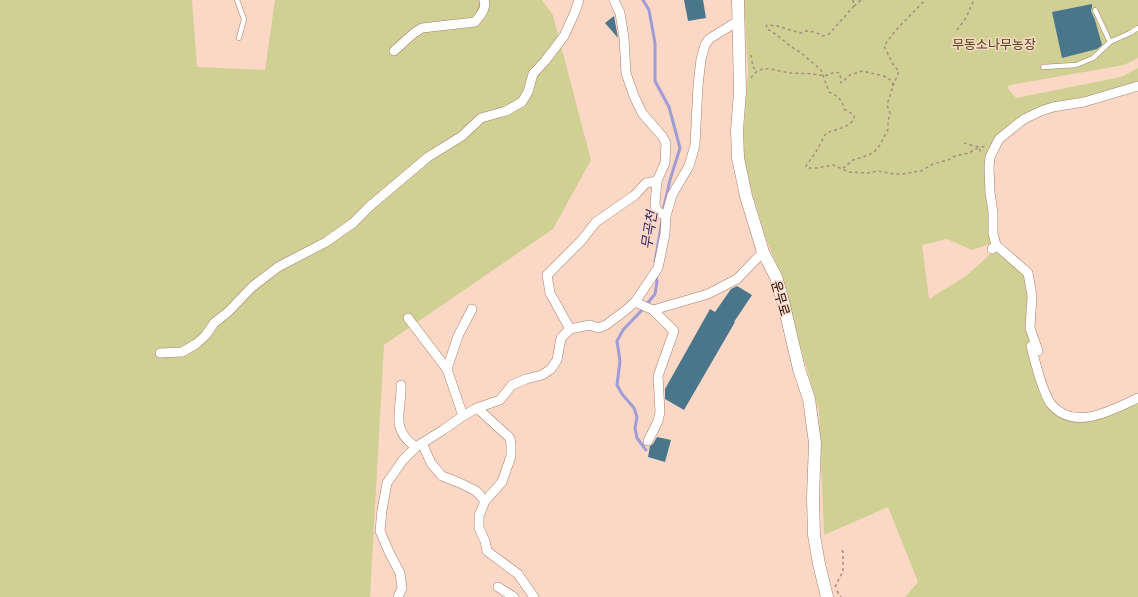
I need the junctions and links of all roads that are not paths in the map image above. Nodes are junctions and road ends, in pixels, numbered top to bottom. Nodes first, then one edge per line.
1 (237, 0) edge
2 (484, 0) edge
3 (578, 0) edge
4 (614, 0) edge
5 (738, 0) edge
6 (1096, 10) dead end
7 (738, 21) junction
8 (1138, 28) edge
9 (239, 38) dead end
10 (1110, 42) junction
11 (394, 51) dead end
12 (1043, 68) dead end
13 (1138, 86) edge
14 (658, 181) junction
15 (663, 214) junction
16 (763, 252) junction
17 (635, 302) junction
18 (472, 309) dead end
19 (653, 310) junction
20 (408, 318) dead end
21 (570, 329) junction
22 (1031, 346) dead end
23 (160, 353) dead end
24 (1035, 362) junction
25 (447, 369) junction
26 (401, 385) dead end
27 (1138, 398) edge
28 (477, 408) junction
29 (463, 416) junction
30 (648, 441) dead end
31 (419, 445) junction
32 (485, 501) junction
33 (498, 587) dead end
34 (825, 593) edge
35 (398, 597) edge
36 (514, 597) edge
37 (534, 597) edge

1 - 9 lane
2 - 11 street
3 - 23 street
4 - 14 street
5 - 7 street, 운무로
6 - 10 lane
7 - 15 street
7 - 16 street, 운무로
8 - 10 lane
10 - 12 lane
13 - 24 street
14 - 15 street
14 - 21 street
15 - 17 street
16 - 19 street
16 - 34 street, 운무로
17 - 19 street
17 - 21 street
18 - 25 street
19 - 30 street
20 - 25 street
21 - 28 street
22 - 24 street
24 - 27 street
25 - 29 street
26 - 31 street
28 - 29 street
28 - 32 street
29 - 31 street
31 - 32 street
31 - 35 street
32 - 37 street
33 - 36 street

